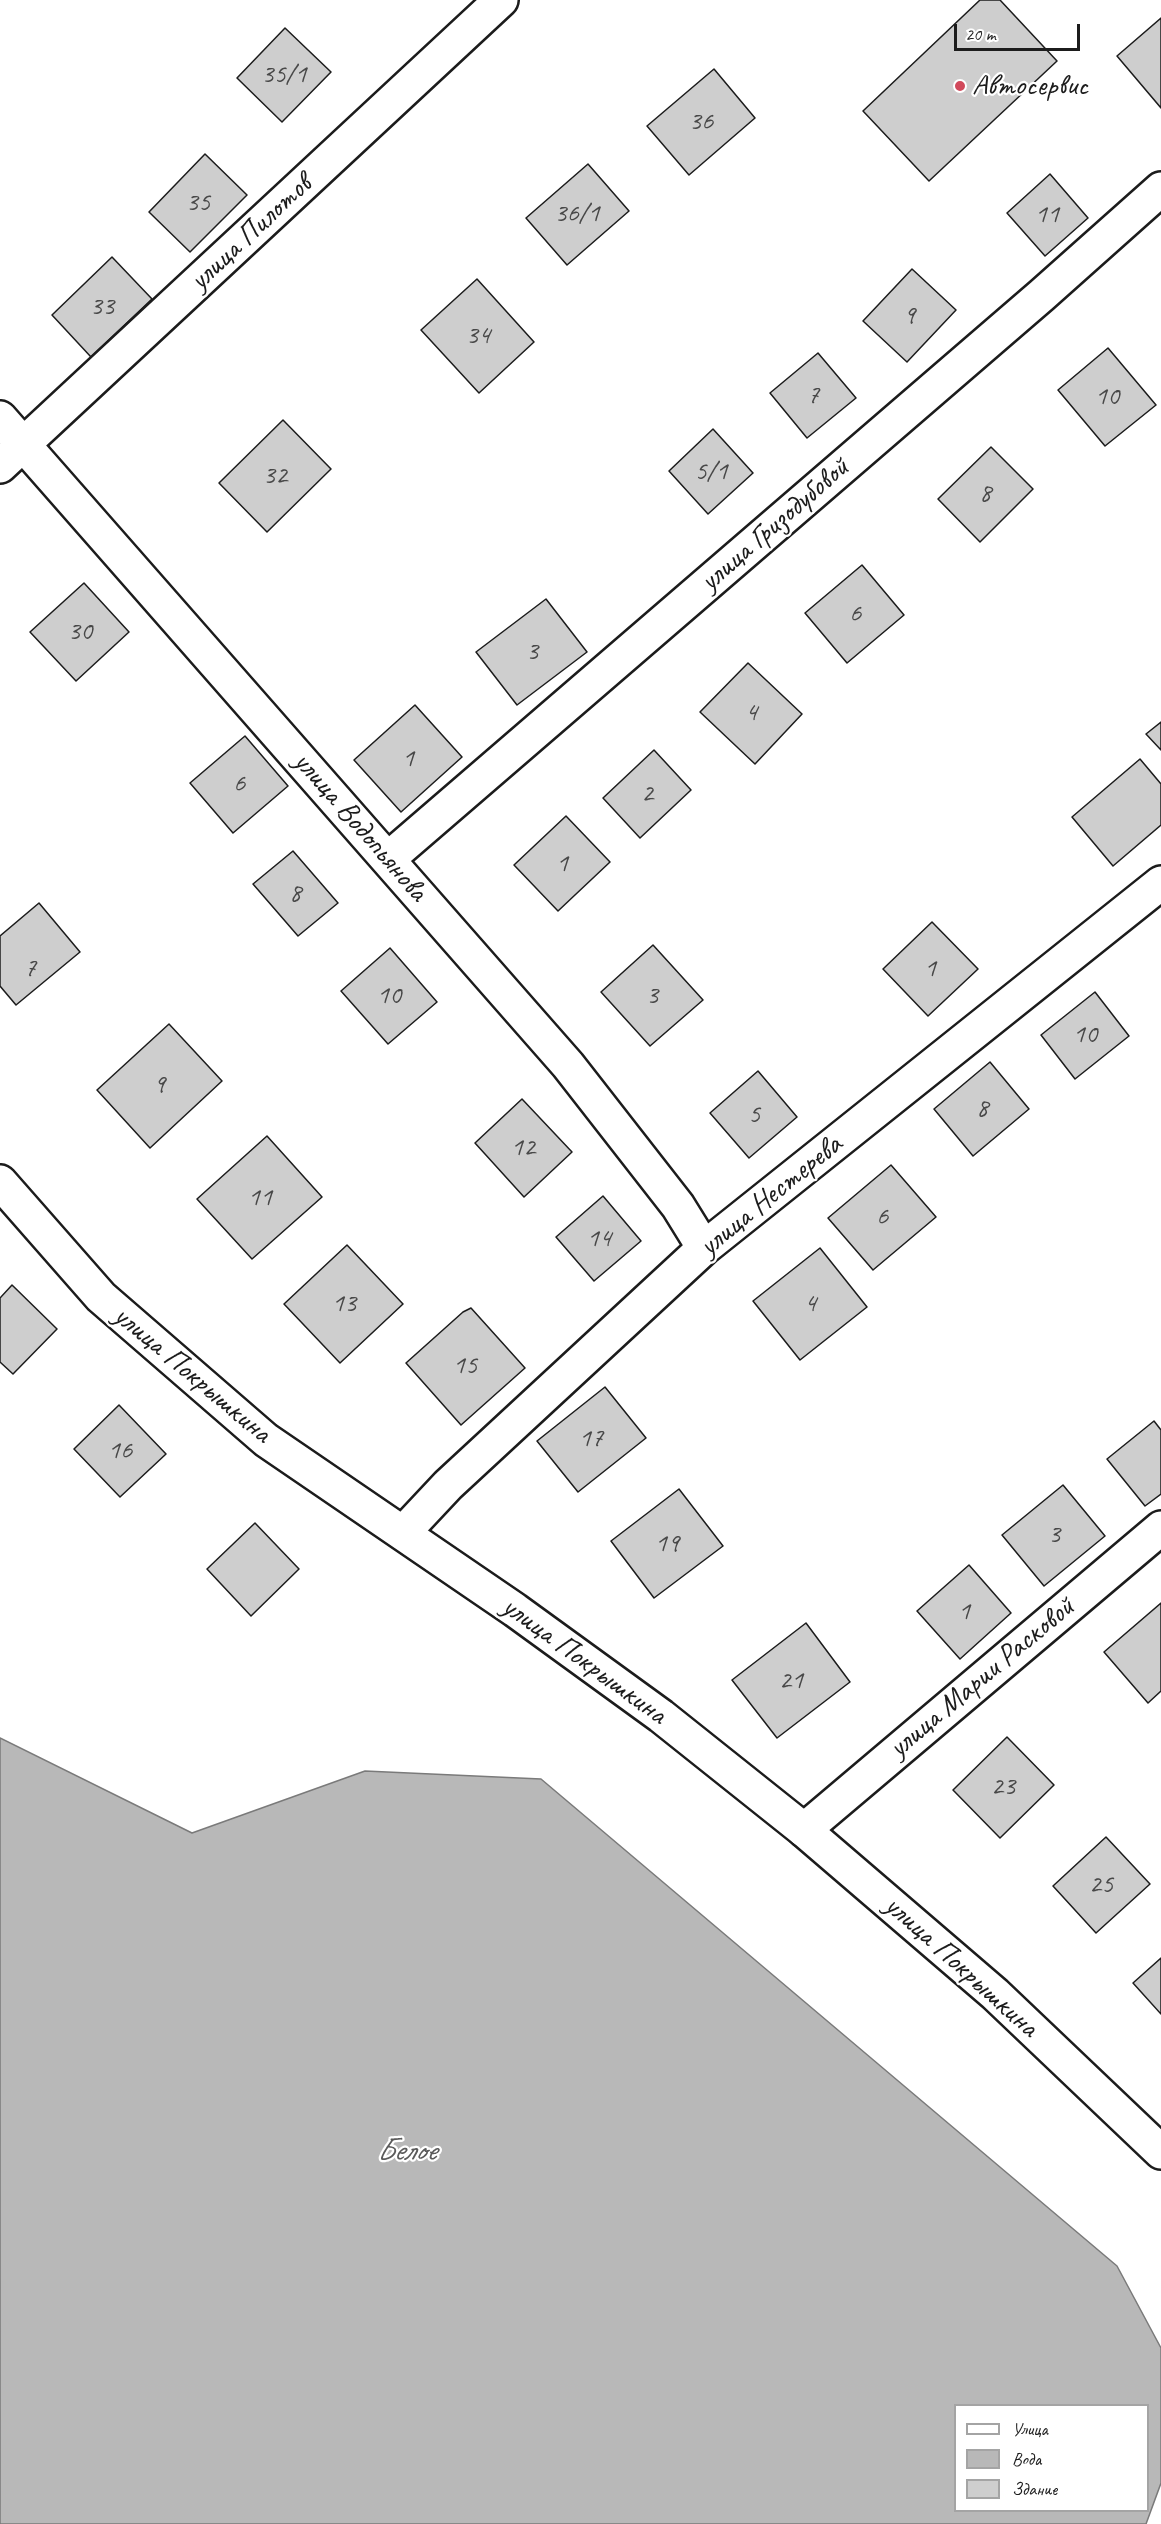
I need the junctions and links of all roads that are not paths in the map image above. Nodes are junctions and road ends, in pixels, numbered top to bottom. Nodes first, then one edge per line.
1 (501, 0) edge
2 (1161, 189) edge
3 (0, 418) edge
4 (24, 444) junction
5 (0, 466) edge
6 (388, 858) junction
7 (1161, 883) edge
8 (0, 1182) edge
9 (704, 1248) junction
10 (1161, 1528) edge
11 (403, 1533) junction
12 (804, 1830) junction
13 (1161, 2152) edge

1 - 4 street, улица Пилотов
2 - 6 street, улица Гризодубовой
3 - 4 street, улица Водопьянова
4 - 5 street, улица Пилотов
4 - 6 street, улица Водопьянова
6 - 9 street, улица Водопьянова
7 - 9 street, улица Нестерева
8 - 11 street, улица Покрышкина
9 - 11 street, улица Нестерева
10 - 12 street, улица Марии Расковой
11 - 12 street, улица Покрышкина
12 - 13 street, улица Покрышкина

